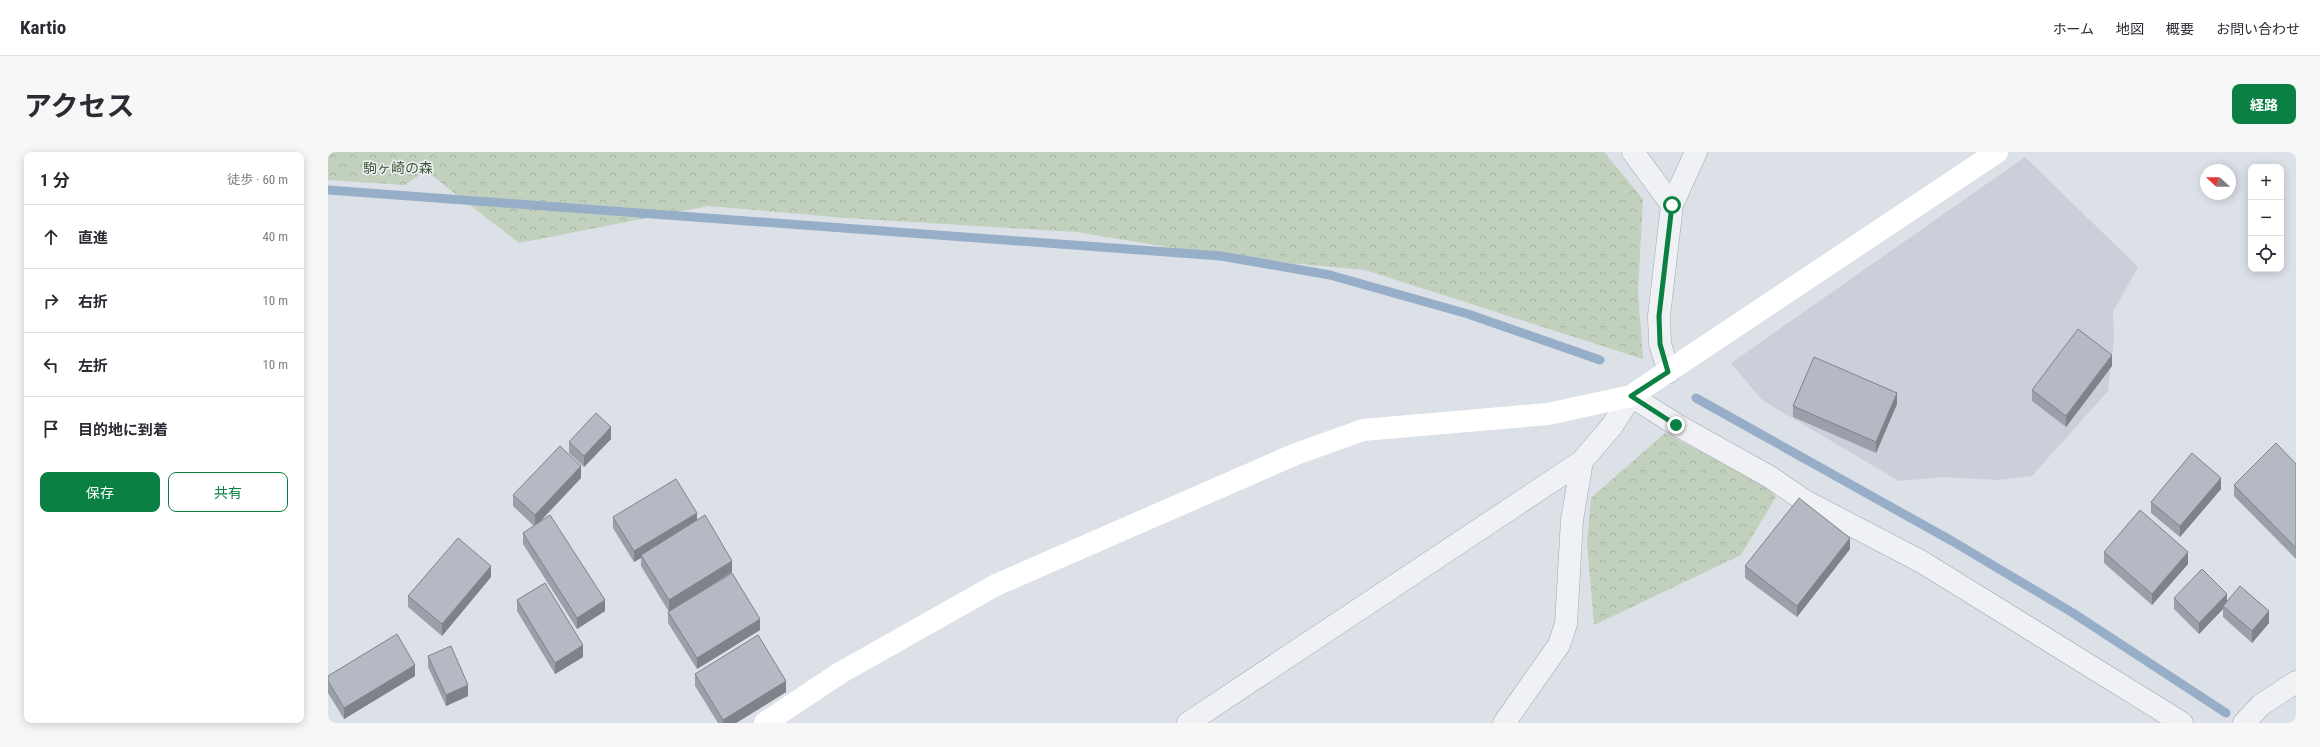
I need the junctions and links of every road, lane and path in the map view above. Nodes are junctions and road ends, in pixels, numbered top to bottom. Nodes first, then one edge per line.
1 (1633, 152) edge
2 (1696, 152) edge
3 (1997, 152) edge
4 (1672, 205) junction
5 (1668, 372) junction
6 (1631, 396) junction
7 (1582, 461) junction
8 (2296, 682) edge
9 (765, 723) edge
10 (1188, 723) edge
11 (1504, 723) edge
12 (2182, 723) edge
13 (2244, 723) edge

1 - 4 street
2 - 4 street
3 - 5 street
4 - 5 street
5 - 6 street
6 - 7 street
6 - 9 street
6 - 12 street
7 - 10 street
7 - 11 street
8 - 13 street

